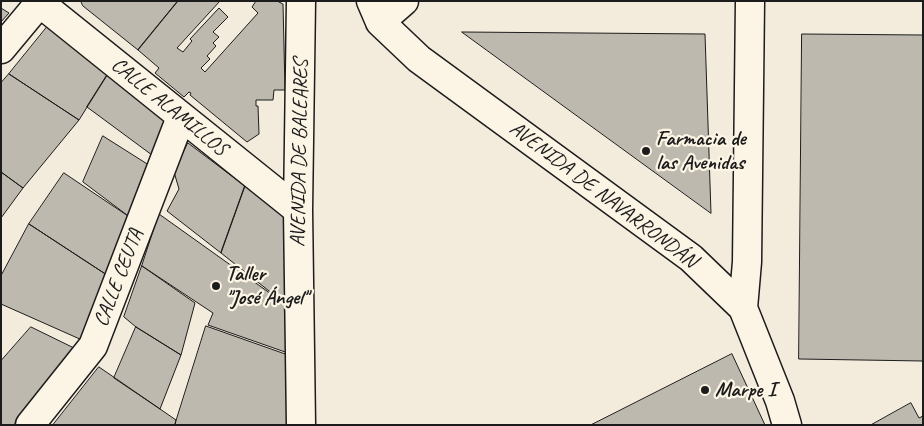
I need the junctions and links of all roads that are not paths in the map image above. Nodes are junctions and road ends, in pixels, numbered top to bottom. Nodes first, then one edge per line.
1 (301, 1) edge
2 (404, 1) edge
3 (750, 1) edge
4 (40, 2) edge
5 (375, 12) edge
6 (1, 49) edge
7 (181, 117) junction
8 (298, 210) junction
9 (743, 308) junction
10 (30, 425) edge
11 (301, 425) edge
12 (787, 425) edge

1 - 8 street, AVENIDA DE BALEARES
2 - 5 street
3 - 9 street
4 - 6 street
4 - 7 street, CALLE ALAMILLOS
5 - 9 street, AVENIDA DE NAVARRONDÁN
7 - 8 street, CALLE ALAMILLOS
7 - 10 street, CALLE CEUTA
8 - 11 street, AVENIDA DE BALEARES
9 - 12 street, AVENIDA DE NAVARRONDÁN

